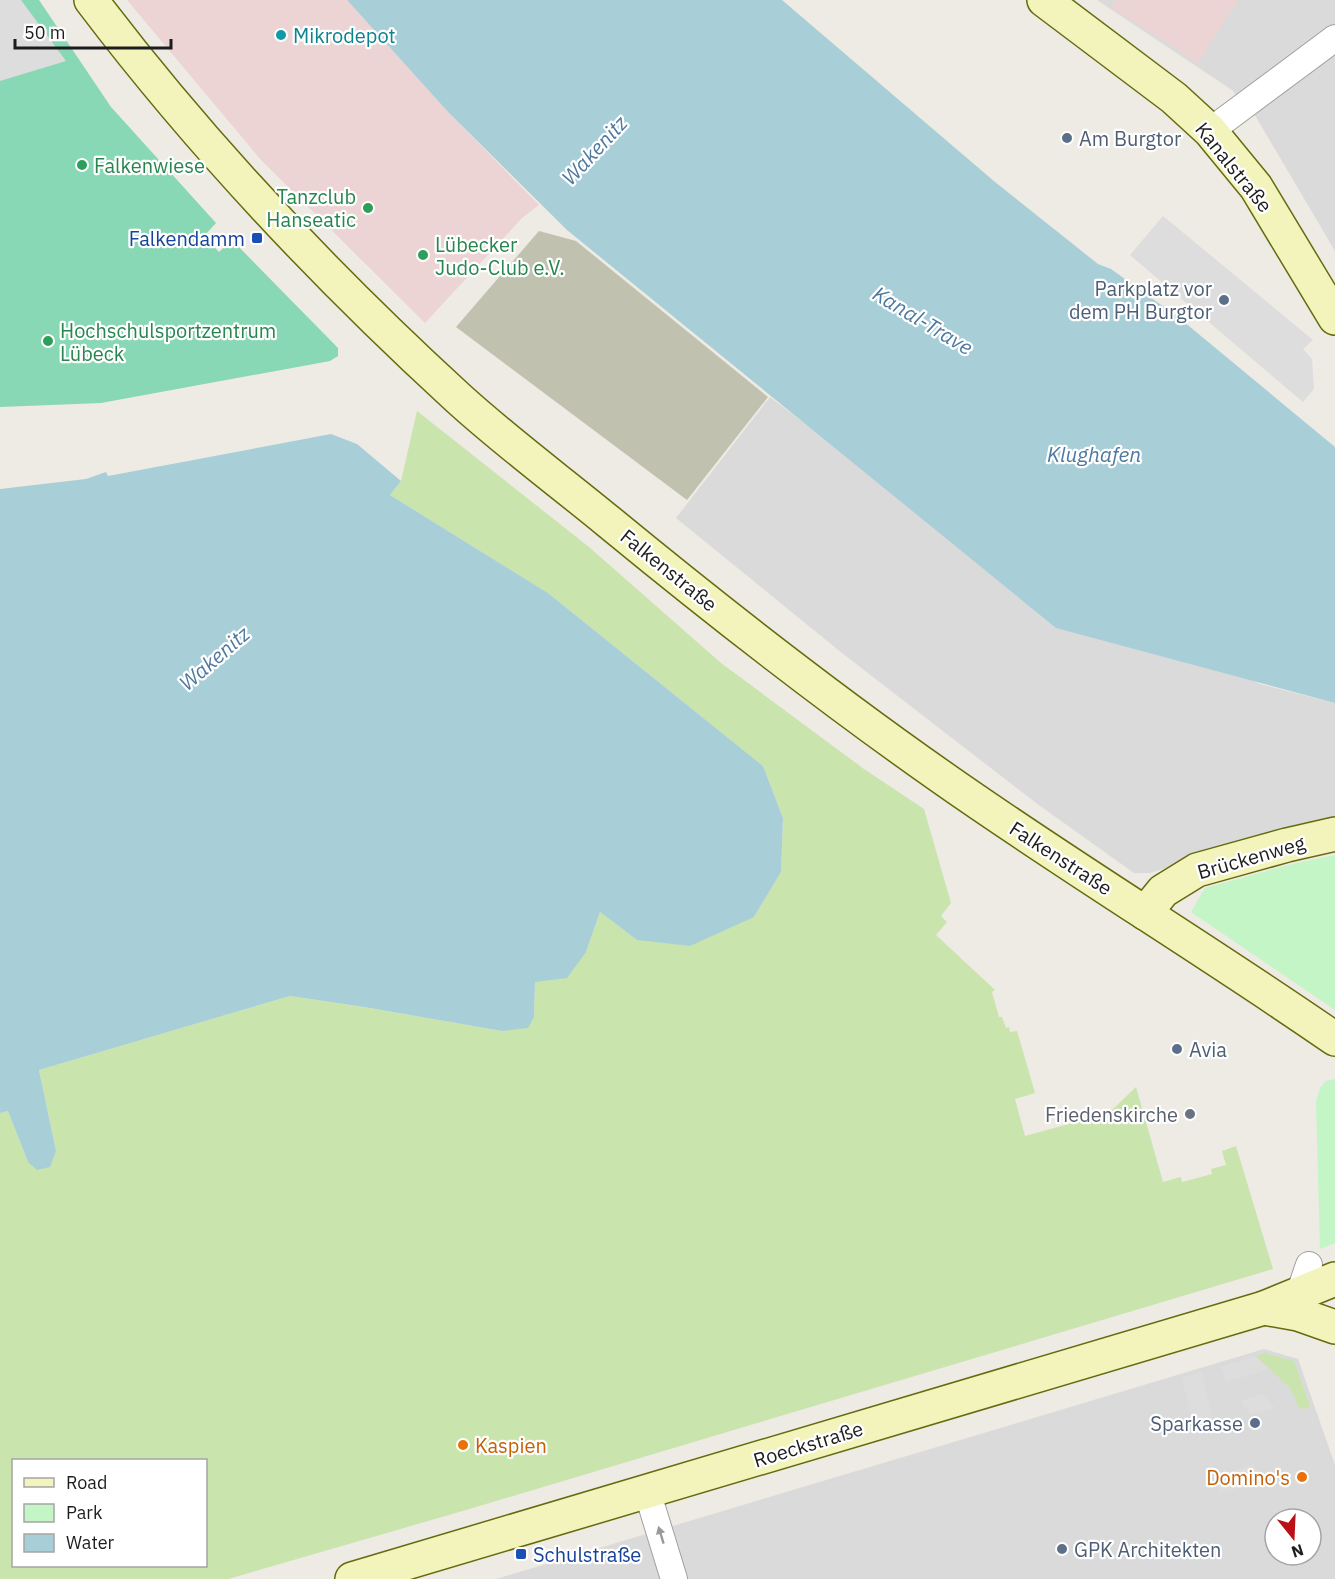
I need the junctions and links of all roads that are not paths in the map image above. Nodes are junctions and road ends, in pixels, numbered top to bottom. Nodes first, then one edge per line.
1 (91, 0) edge
2 (1044, 0) edge
3 (1335, 38) edge
4 (1210, 131) junction
5 (1335, 318) edge
6 (1335, 834) edge
7 (1145, 913) junction
8 (1335, 1039) edge
9 (1314, 1279) edge
10 (1264, 1308) junction
11 (1335, 1327) edge
12 (647, 1491) junction
13 (401, 1572) edge
14 (352, 1579) edge
15 (674, 1579) edge

1 - 7 main road, Falkenstraße
2 - 4 main road, Kanalstraße
3 - 4 street
4 - 5 main road, Kanalstraße
6 - 7 main road, Brückenweg
7 - 8 main road, Falkenstraße
9 - 10 main road, Roeckstraße
10 - 11 main road, Roeckstraße
10 - 12 main road, Roeckstraße
12 - 13 main road, Roeckstraße
15 -> 12 street
13 - 14 main road, Roeckstraße

